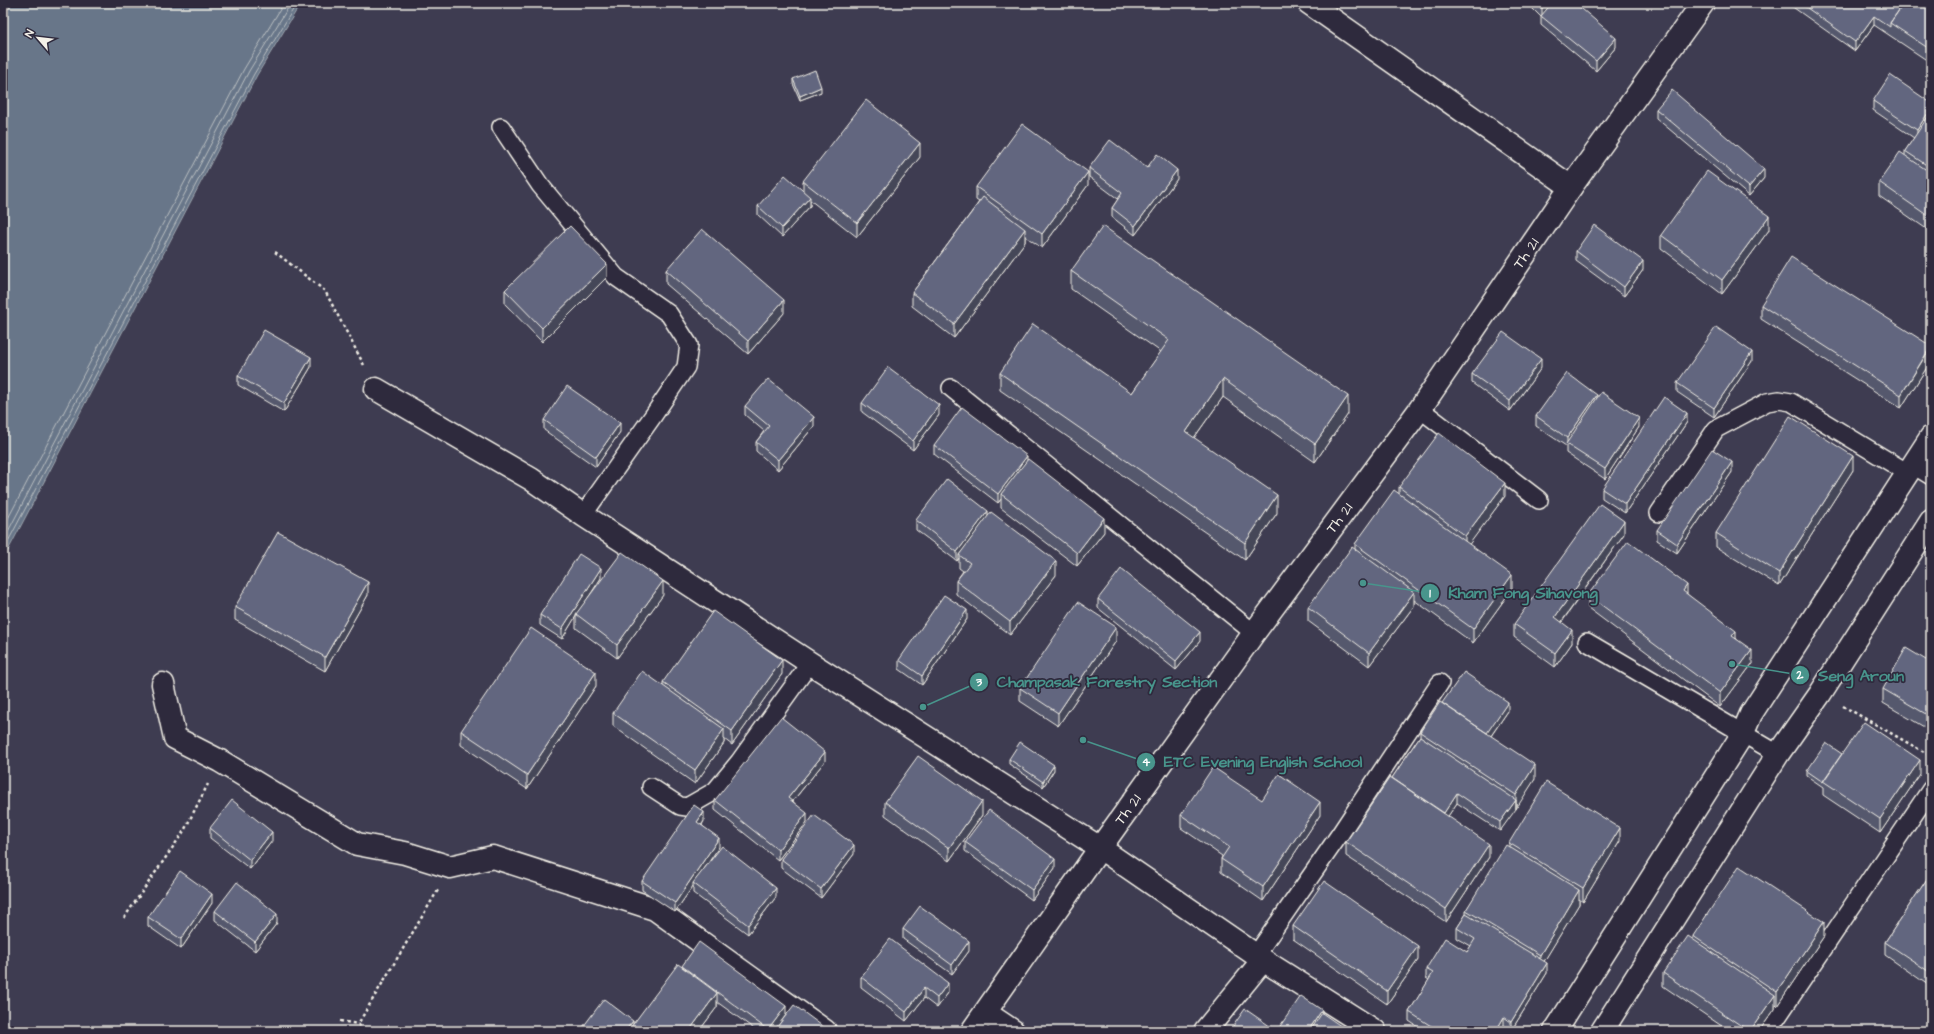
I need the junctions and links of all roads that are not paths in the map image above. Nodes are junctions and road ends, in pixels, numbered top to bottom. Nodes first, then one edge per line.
1 (1309, 3) edge
2 (1703, 3) edge
3 (501, 127) dead end
4 (1571, 187) junction
5 (951, 388) dead end
6 (376, 389) road end
7 (1420, 409) junction
8 (1931, 437) edge
9 (1910, 469) junction
10 (1931, 476) edge
11 (1539, 500) dead end
12 (1659, 514) dead end
13 (582, 515) junction
14 (1931, 521) edge
15 (1254, 633) junction
16 (1587, 642) dead end
17 (810, 664) junction
18 (1440, 683) dead end
19 (163, 684) dead end
20 (1742, 734) junction
21 (1778, 754) junction
22 (651, 787) dead end
23 (1931, 789) edge
24 (1100, 848) junction
25 (1259, 957) junction
26 (986, 1013) junction
27 (825, 1031) edge
28 (972, 1031) edge
29 (1013, 1031) edge
30 (1205, 1031) edge
31 (1375, 1031) edge
32 (1555, 1031) edge
33 (1602, 1031) edge
34 (1768, 1031) edge

1 - 4 main road
2 - 4 main road, Th 21
3 - 13 lane
4 - 7 main road, Th 21
5 - 15 lane
6 - 13 main road
7 - 11 lane
7 - 15 main road, Th 21
8 - 9 main road
9 - 10 lane
9 - 12 lane
9 - 20 main road
13 - 17 main road
14 - 21 main road
15 - 24 main road, Th 21
16 - 20 lane
17 - 22 lane
17 - 24 main road
18 - 25 lane
19 - 27 main road
20 - 21 lane
20 - 32 main road
21 - 33 main road
23 - 34 lane
24 - 25 main road
24 - 26 main road, Th 21
25 - 30 main road
25 - 31 main road
26 - 28 main road, Th 21
26 - 29 main road

